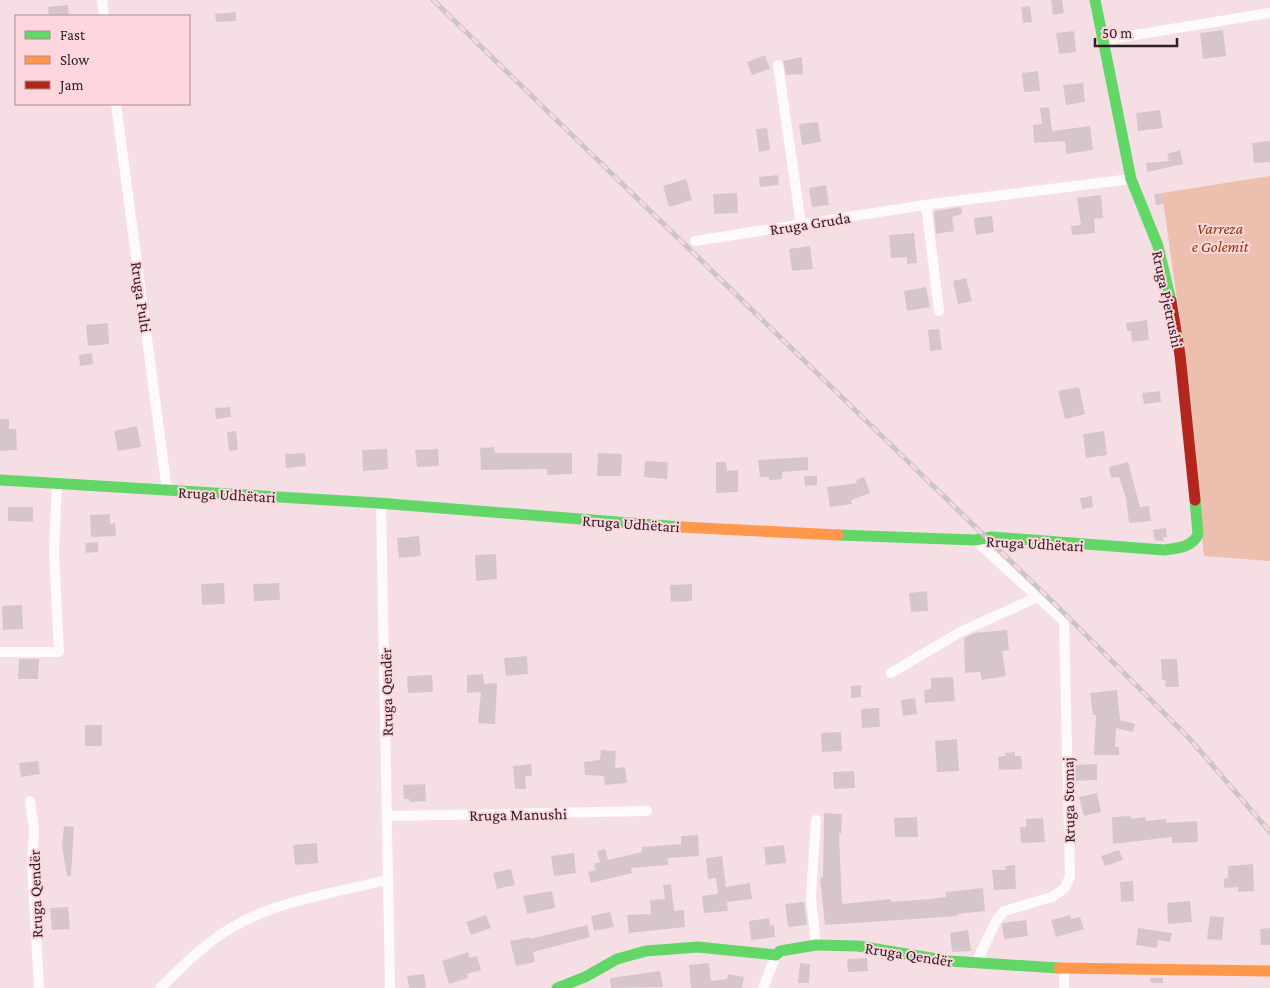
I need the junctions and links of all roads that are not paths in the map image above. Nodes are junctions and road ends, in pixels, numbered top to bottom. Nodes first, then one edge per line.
1 (102, 0) edge
2 (1095, 0) edge
3 (1270, 13) edge
4 (104, 15) edge
5 (1104, 40) junction
6 (778, 65) dead end
7 (116, 105) edge
8 (1131, 179) junction
9 (926, 205) junction
10 (801, 224) junction
11 (694, 241) dead end
12 (939, 311) dead end
13 (0, 480) edge
14 (57, 484) junction
15 (167, 490) junction
16 (382, 503) junction
17 (1201, 534) joint
18 (975, 540) junction
19 (1038, 597) junction
20 (0, 652) edge
21 (891, 673) dead end
22 (30, 801) dead end
23 (647, 811) dead end
24 (388, 816) junction
25 (816, 820) dead end
26 (386, 880) junction
27 (816, 944) junction
28 (776, 955) junction
29 (976, 963) junction
30 (1064, 968) junction
31 (1270, 971) edge
32 (39, 988) edge
33 (160, 988) edge
34 (390, 988) edge
35 (557, 988) edge
36 (763, 988) edge
37 (1064, 988) edge

1 - 4 street
2 - 5 street, Rruga Pjetrushi
3 - 5 street
5 - 8 street, Rruga Pjetrushi
6 - 10 street
7 - 15 street, Rruga Pulti
8 - 9 street, Rruga Gruda
8 - 17 street, Rruga Pjetrushi
9 - 10 street, Rruga Gruda
9 - 12 street
10 - 11 street, Rruga Gruda
13 - 14 street, Rruga Udhëtari
14 - 15 street, Rruga Udhëtari
14 - 20 street
15 - 16 street, Rruga Udhëtari
16 - 18 street, Rruga Udhëtari
16 - 24 street, Rruga Qendër
17 - 18 street, Rruga Udhëtari
18 - 19 street, Rruga Stomaj
19 - 21 street
19 - 29 street, Rruga Stomaj
22 - 32 street, Rruga Qendër
23 - 24 street, Rruga Manushi
24 - 26 street, Rruga Qendër
25 - 27 street
26 - 33 street
26 - 34 street, Rruga Qendër
27 - 28 street, Rruga Qendër
27 - 29 street, Rruga Qendër
28 - 35 street, Rruga Qendër
28 - 36 street
29 - 30 street, Rruga Qendër
30 - 31 street, Rruga Qendër
30 - 37 street

